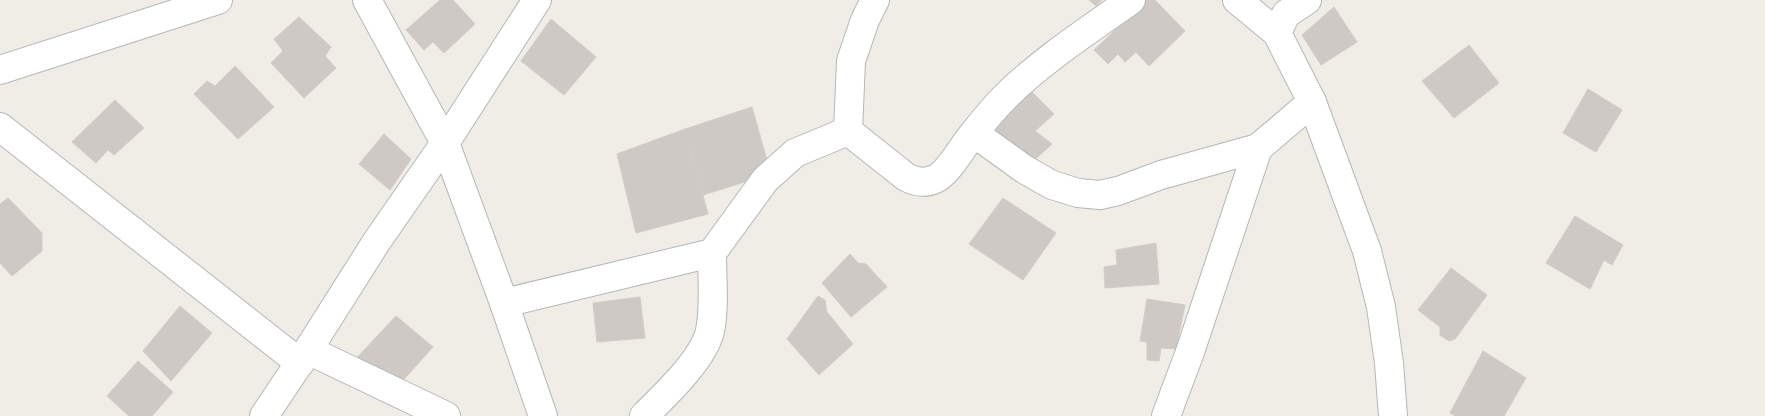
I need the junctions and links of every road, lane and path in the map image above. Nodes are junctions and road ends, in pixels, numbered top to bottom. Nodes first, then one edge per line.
1 (218, 0) edge
2 (367, 0) edge
3 (537, 0) edge
4 (876, 0) edge
5 (1132, 0) edge
6 (1237, 0) edge
7 (1289, 12) edge
8 (0, 70) edge
9 (1312, 102) junction
10 (0, 127) edge
11 (848, 131) junction
12 (974, 133) junction
13 (445, 142) junction
14 (1258, 148) junction
15 (712, 253) junction
16 (504, 303) junction
17 (304, 356) junction
18 (264, 416) edge
19 (446, 416) edge
20 (543, 416) edge
21 (644, 416) edge
22 (1166, 416) edge
23 (1393, 416) edge

1 - 8 street
2 - 13 street
3 - 13 street
4 - 11 street
5 - 12 street
6 - 7 street
7 - 9 street
9 - 14 street
9 - 23 street
10 - 17 street
11 - 12 street
11 - 15 street
12 - 14 street
13 - 16 street
13 - 17 street
14 - 22 street
15 - 16 street
15 - 21 street
16 - 20 street
17 - 18 street
17 - 19 street

